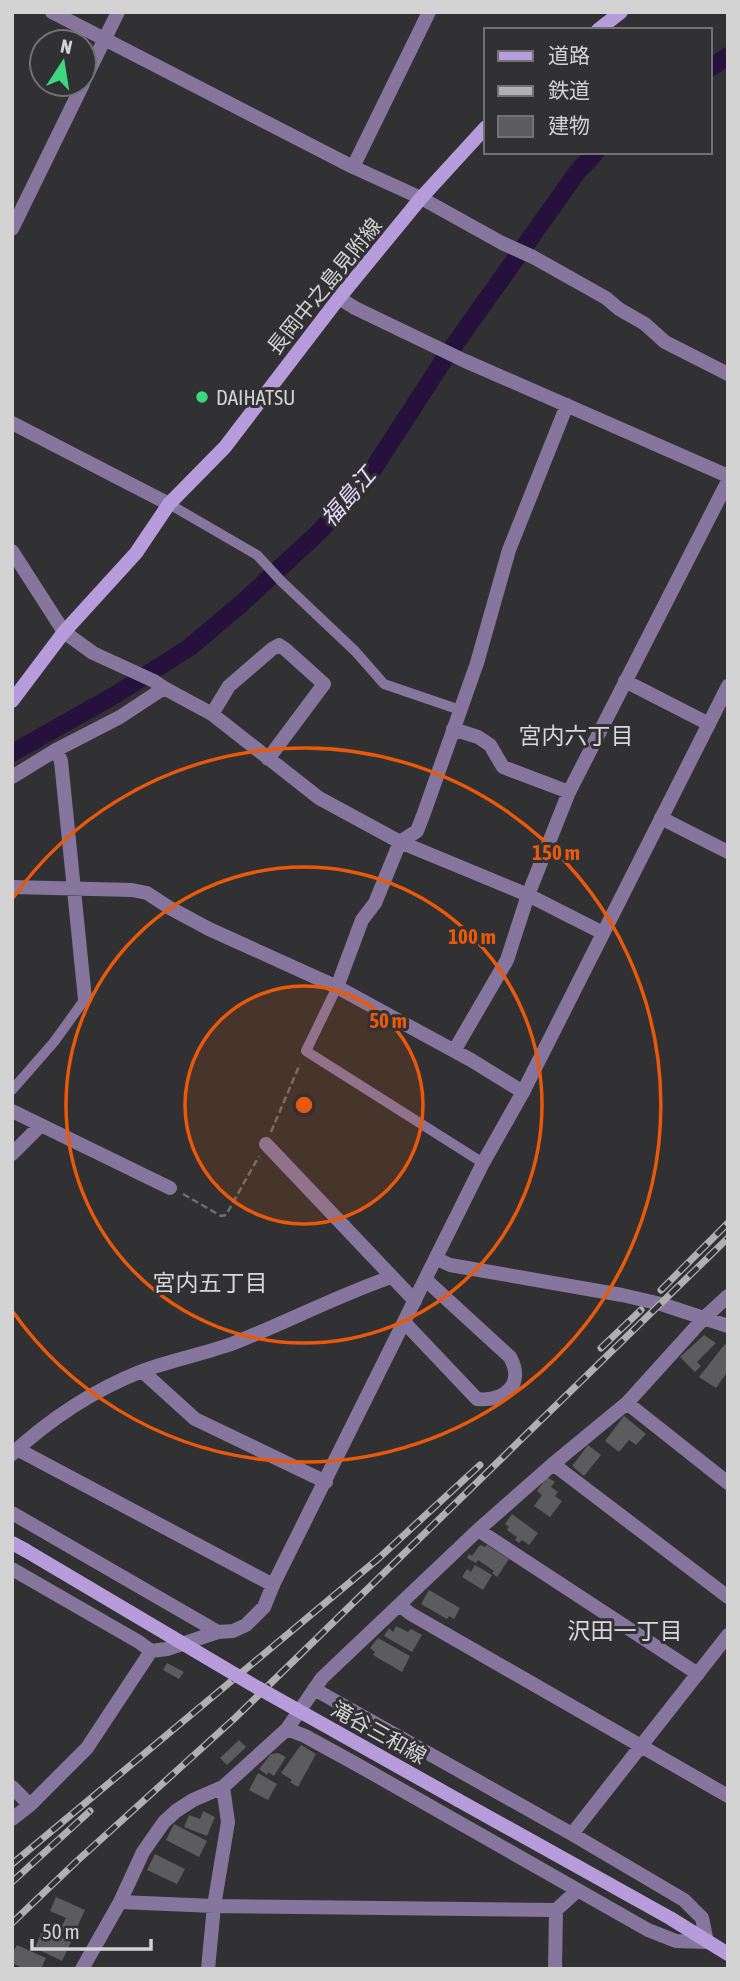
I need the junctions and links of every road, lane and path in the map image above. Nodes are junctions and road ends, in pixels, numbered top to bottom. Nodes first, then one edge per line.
1 (52, 12) edge
2 (118, 12) edge
3 (429, 12) edge
4 (621, 12) edge
5 (601, 28) edge
6 (104, 39) junction
7 (98, 52) edge
8 (76, 98) edge
9 (484, 129) edge
10 (353, 167) junction
11 (421, 198) junction
12 (12, 229) edge
13 (339, 298) junction
14 (728, 374) edge
15 (566, 405) junction
16 (12, 423) edge
17 (728, 479) edge
18 (169, 504) junction
19 (12, 551) edge
20 (64, 632) junction
21 (625, 681) junction
22 (159, 685) junction
23 (728, 686) edge
24 (12, 701) edge
25 (460, 710) junction
26 (212, 714) junction
27 (709, 724) junction
28 (453, 729) junction
29 (56, 750) junction
30 (268, 759) junction
31 (12, 777) edge
32 (569, 792) junction
33 (661, 818) junction
34 (400, 842) junction
35 (728, 852) edge
36 (12, 887) edge
37 (75, 889) junction
38 (528, 895) junction
39 (603, 933) junction
40 (337, 987) junction
41 (85, 999) joint
42 (306, 1051) junction
43 (454, 1051) junction
44 (12, 1090) edge
45 (523, 1092) junction
46 (12, 1111) edge
47 (40, 1126) junction
48 (266, 1144) junction
49 (12, 1154) edge
50 (483, 1163) junction
51 (170, 1188) joint
52 (437, 1259) junction
53 (391, 1278) junction
54 (426, 1280) junction
55 (728, 1296) edge
56 (415, 1301) junction
57 (704, 1318) junction
58 (404, 1322) junction
59 (728, 1326) edge
60 (728, 1335) edge
61 (142, 1371) junction
62 (627, 1403) junction
63 (15, 1452) edge
64 (553, 1464) junction
65 (326, 1482) junction
66 (728, 1483) edge
67 (12, 1513) edge
68 (478, 1530) junction
69 (18, 1547) edge
70 (12, 1569) edge
71 (273, 1586) junction
72 (728, 1597) edge
73 (399, 1605) junction
74 (218, 1632) junction
75 (728, 1635) edge
76 (151, 1651) junction
77 (698, 1674) junction
78 (314, 1689) junction
79 (287, 1729) junction
80 (642, 1745) junction
81 (12, 1787) edge
82 (223, 1787) junction
83 (728, 1796) edge
84 (30, 1805) junction
85 (12, 1819) edge
86 (572, 1834) junction
87 (578, 1890) junction
88 (120, 1902) junction
89 (214, 1906) junction
90 (556, 1910) junction
91 (707, 1942) junction
92 (728, 1954) edge
93 (82, 1969) edge
94 (208, 1969) edge
95 (555, 1969) edge

1 - 6 street
2 - 6 street
3 - 10 street
4 - 5 main road
6 - 7 street
6 - 10 street
8 - 12 street
9 - 11 main road, 長岡中之島見附線
10 - 11 street
11 - 13 main road, 長岡中之島見附線
11 - 14 street
13 - 15 street
13 - 18 main road, 長岡中之島見附線
15 - 17 street
15 - 25 street
16 - 18 street
17 - 21 street
18 - 20 main road, 長岡中之島見附線
18 - 25 lane
19 - 20 street
20 - 22 street
20 - 24 main road, 長岡中之島見附線
21 - 27 street
21 - 32 street
22 - 26 street
22 - 29 street
23 - 27 street
25 - 28 street
26 - 30 street
26 - 30 street
27 - 33 street
28 - 32 street
28 - 34 street
29 - 31 street
29 - 37 street
30 - 34 street
32 - 38 street
33 - 35 street
33 - 39 street
34 - 38 street
34 - 40 street
36 - 37 street
37 - 40 street
37 - 41 street
38 - 39 street
38 - 43 street
39 - 45 street
40 - 42 lane
40 - 43 street
41 - 44 lane
42 - 48 path
42 - 50 lane
43 - 45 street
45 - 50 street
46 - 47 street
47 - 49 street
47 - 51 street
48 - 51 path
48 - 53 street
50 - 52 street
52 - 54 street
52 - 57 street
53 - 56 street
53 - 61 street
54 - 56 street
54 - 58 street
55 - 57 street
56 - 58 street
57 - 59 street
57 - 60 street
57 - 62 street
58 - 65 street
61 - 63 street
61 - 65 street
62 - 64 street
62 - 66 street
63 - 71 street
64 - 68 street
64 - 72 street
65 - 71 street
67 - 74 street
68 - 73 street
68 - 77 street
69 - 91 main road, 滝谷三和線, bridge
70 - 76 street
71 - 74 street
73 - 78 street
73 - 80 street
74 - 76 street
75 - 77 street
76 - 84 street
77 - 80 street
78 - 79 street
78 - 86 street
79 - 82 street
79 - 87 street
80 - 83 street
80 - 86 street
81 - 84 street
82 - 88 street
82 - 89 street
84 - 85 street
86 - 91 street
87 - 90 street
87 - 91 street
88 - 89 street
88 - 93 street
89 - 90 street
89 - 94 street
90 - 95 street
91 - 92 main road, 滝谷三和線

